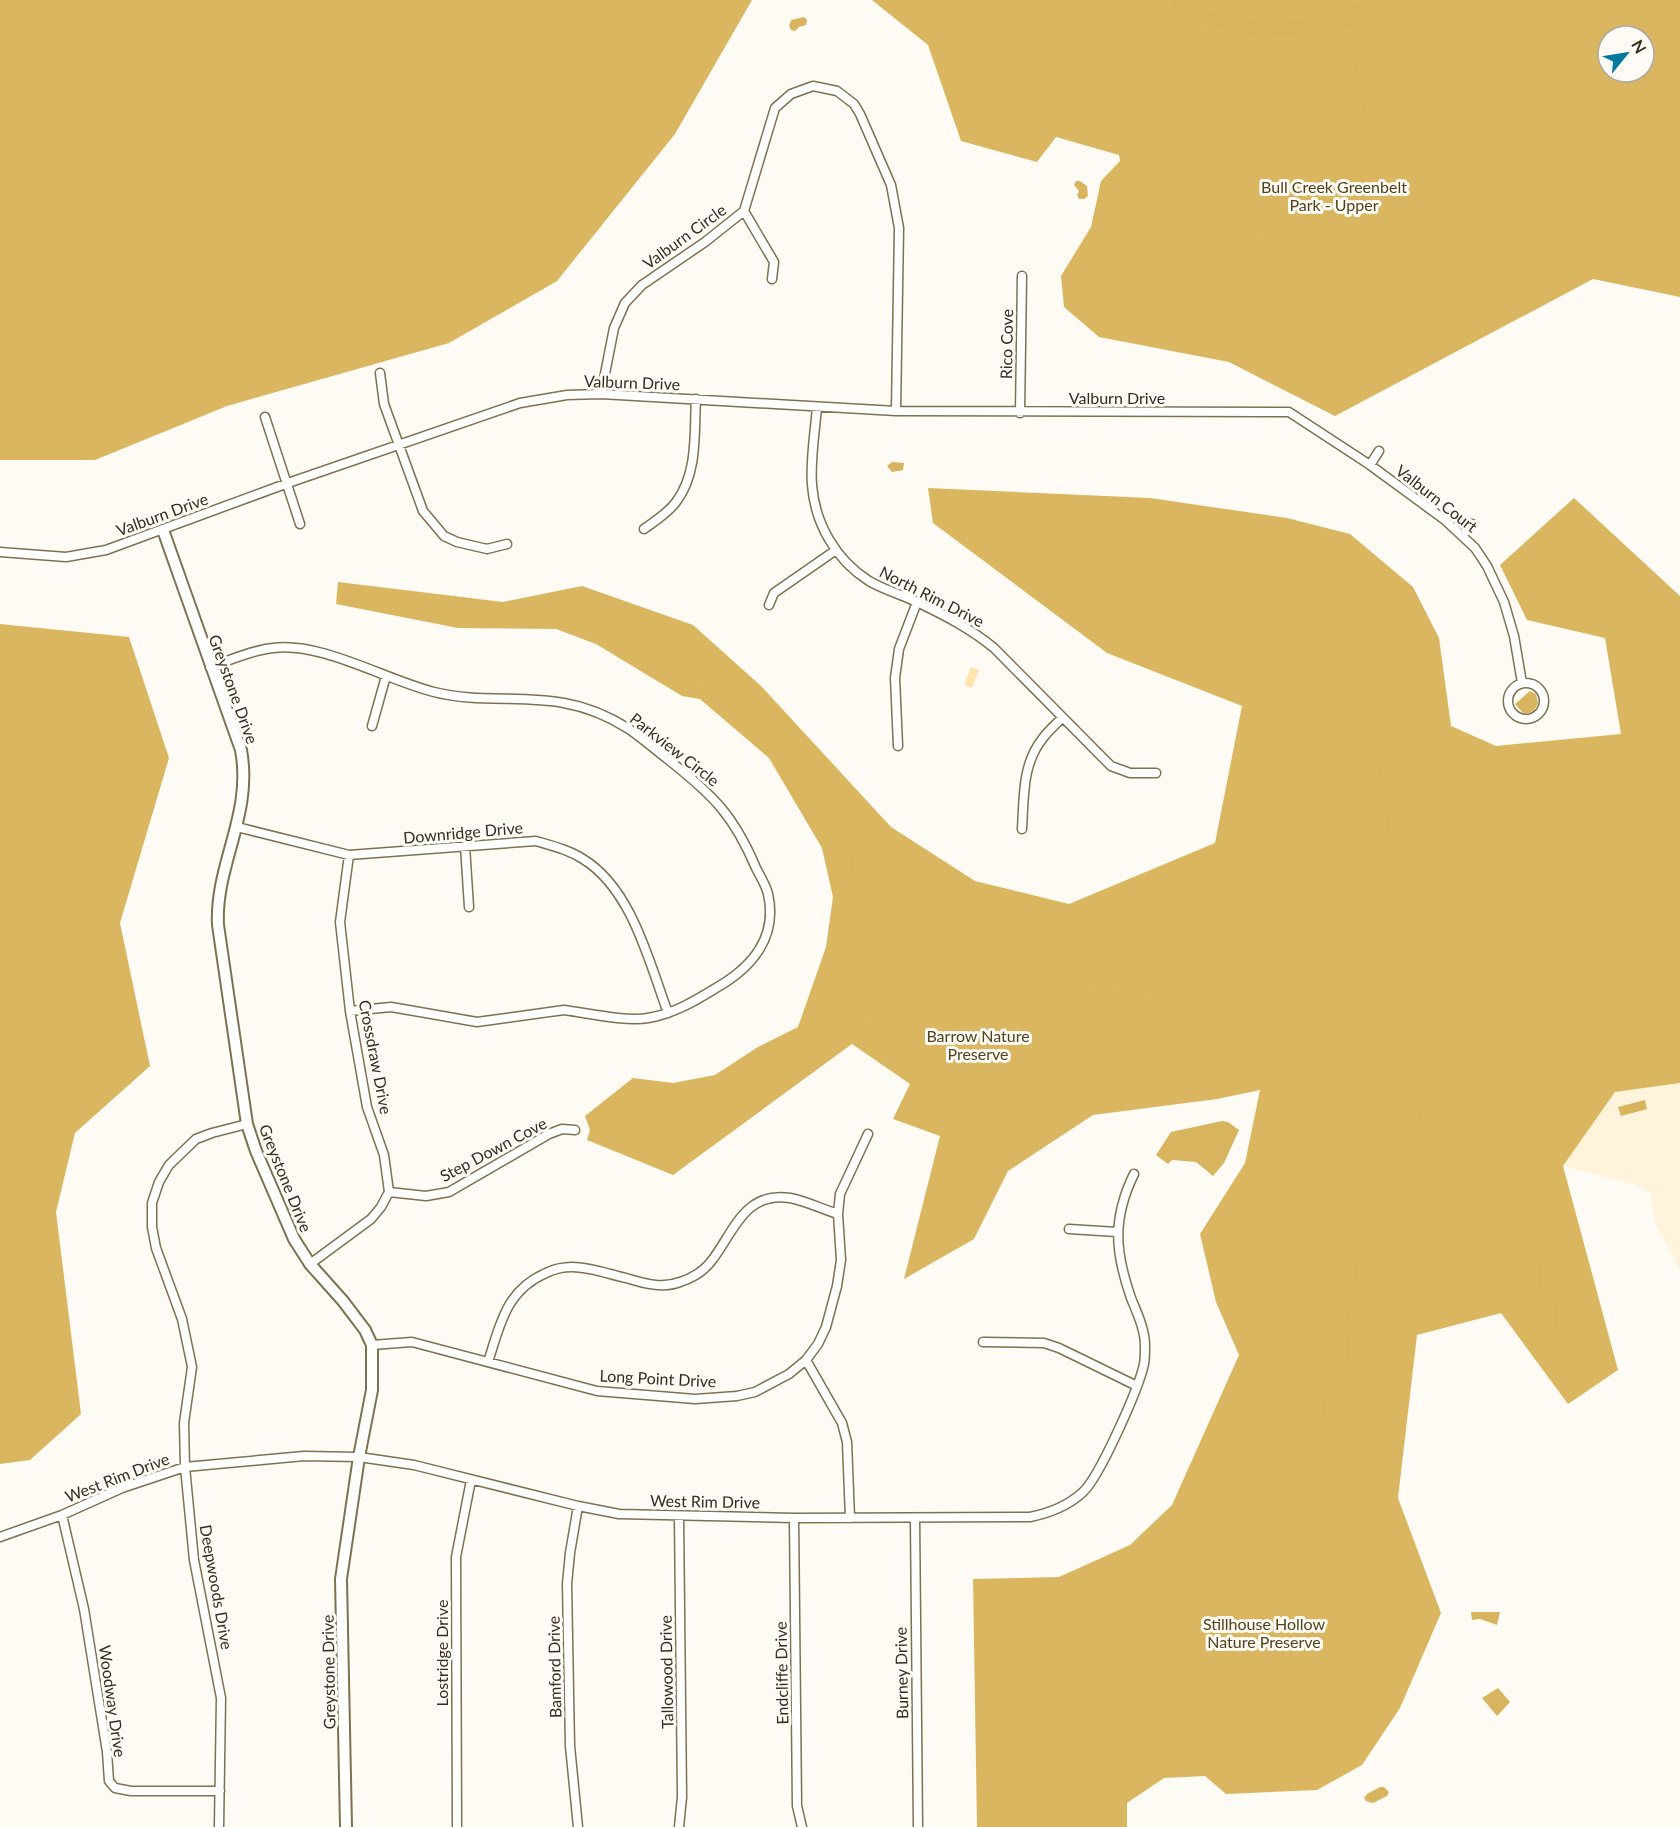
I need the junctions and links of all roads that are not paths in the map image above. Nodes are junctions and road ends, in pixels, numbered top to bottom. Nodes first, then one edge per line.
1 (744, 212) junction
2 (1022, 276) dead end
3 (772, 279) dead end
4 (380, 373) dead end
5 (601, 394) junction
6 (696, 399) junction
7 (817, 407) junction
8 (896, 411) junction
9 (1020, 412) junction
10 (1289, 412) joint
11 (265, 417) dead end
12 (399, 444) junction
13 (1379, 451) dead end
14 (1370, 465) junction
15 (288, 483) junction
16 (300, 524) dead end
17 (1472, 524) dead end
18 (163, 530) junction
19 (644, 530) dead end
20 (1463, 535) junction
21 (507, 544) dead end
22 (836, 550) junction
23 (0, 552) edge
24 (917, 602) junction
25 (769, 605) dead end
26 (210, 667) junction
27 (386, 676) junction
28 (1522, 684) junction
29 (1062, 718) junction
30 (372, 726) dead end
31 (898, 746) dead end
32 (1156, 773) dead end
33 (237, 827) junction
34 (1022, 828) dead end
35 (465, 846) junction
36 (349, 855) junction
37 (469, 907) dead end
38 (350, 1011) junction
39 (668, 1013) junction
40 (247, 1125) junction
41 (575, 1130) dead end
42 (868, 1134) dead end
43 (1134, 1174) dead end
44 (389, 1192) junction
45 (838, 1214) junction
46 (1069, 1229) dead end
47 (1118, 1232) junction
48 (310, 1264) junction
49 (983, 1342) dead end
50 (372, 1345) junction
51 (807, 1360) junction
52 (488, 1362) junction
53 (1137, 1386) junction
54 (358, 1457) junction
55 (185, 1467) junction
56 (471, 1480) junction
57 (578, 1506) junction
58 (62, 1515) junction
59 (679, 1516) junction
60 (794, 1518) junction
61 (850, 1518) junction
62 (915, 1518) junction
63 (0, 1537) edge
64 (220, 1791) junction
65 (219, 1827) edge
66 (346, 1827) edge
67 (457, 1827) edge
68 (578, 1827) edge
69 (679, 1827) edge
70 (802, 1827) edge
71 (918, 1827) edge

1 - 3 street
1 - 5 street, Valburn Circle
1 - 8 street, Valburn Circle
2 - 9 street, Rico Cove
4 - 12 street
5 - 6 street, Valburn Drive
5 - 12 street, Valburn Drive
6 - 7 street, Valburn Drive
6 - 19 street
7 - 8 street, Valburn Drive
7 - 22 street, North Rim Drive
8 - 9 street, Valburn Drive
9 - 10 street, Valburn Drive
10 - 14 street, Valburn Court
11 - 15 street
12 - 15 street, Valburn Drive
12 - 21 street
13 - 14 street
14 - 20 street, Valburn Court
15 - 16 street
15 - 18 street, Valburn Drive
17 - 20 street
18 - 23 street, Valburn Drive
18 - 26 street, Greystone Drive
20 - 28 street, Valburn Court
22 - 24 street, North Rim Drive
22 - 25 street
24 - 29 street, North Rim Drive
24 - 31 street
26 - 27 street, Parkview Circle
26 - 33 street, Greystone Drive
27 - 30 street
27 - 39 street, Parkview Circle
28 - 28 street
29 - 32 street, North Rim Drive
29 - 34 street
33 - 36 street, Downridge Drive
33 - 40 street, Greystone Drive
35 - 36 street, Downridge Drive
35 - 37 street
35 - 39 street, Downridge Drive
36 - 38 street, Crossdraw Drive
38 - 39 street, Parkview Circle
38 - 44 street, Crossdraw Drive
40 - 48 street, Greystone Drive
40 - 55 street, Deepwoods Drive
41 - 44 street, Step Down Cove
42 - 45 street, Long Point Drive
43 - 47 street, West Rim Drive
44 - 48 street
45 - 51 street, Long Point Drive
45 - 52 street
46 - 47 street
47 - 53 street, West Rim Drive
48 - 50 street, Greystone Drive
49 - 53 street
50 - 52 street, Long Point Drive
50 - 54 street, Greystone Drive
51 - 52 street, Long Point Drive
51 - 61 street
53 - 62 street, West Rim Drive
54 - 55 street, West Rim Drive
54 - 56 street, West Rim Drive
54 - 66 street, Greystone Drive
55 - 58 street, West Rim Drive
55 - 64 street, Deepwoods Drive
56 - 57 street, West Rim Drive
56 - 67 street, Lostridge Drive
57 - 59 street, West Rim Drive
57 - 68 street, Bamford Drive
58 - 63 street, West Rim Drive
58 - 64 street, Woodway Drive
59 - 60 street, West Rim Drive
59 - 69 street, Tallowood Drive
60 - 61 street, West Rim Drive
60 - 70 street, Endcliffe Drive
61 - 62 street, West Rim Drive
62 - 71 street, Burney Drive
64 - 65 street, Deepwoods Drive

